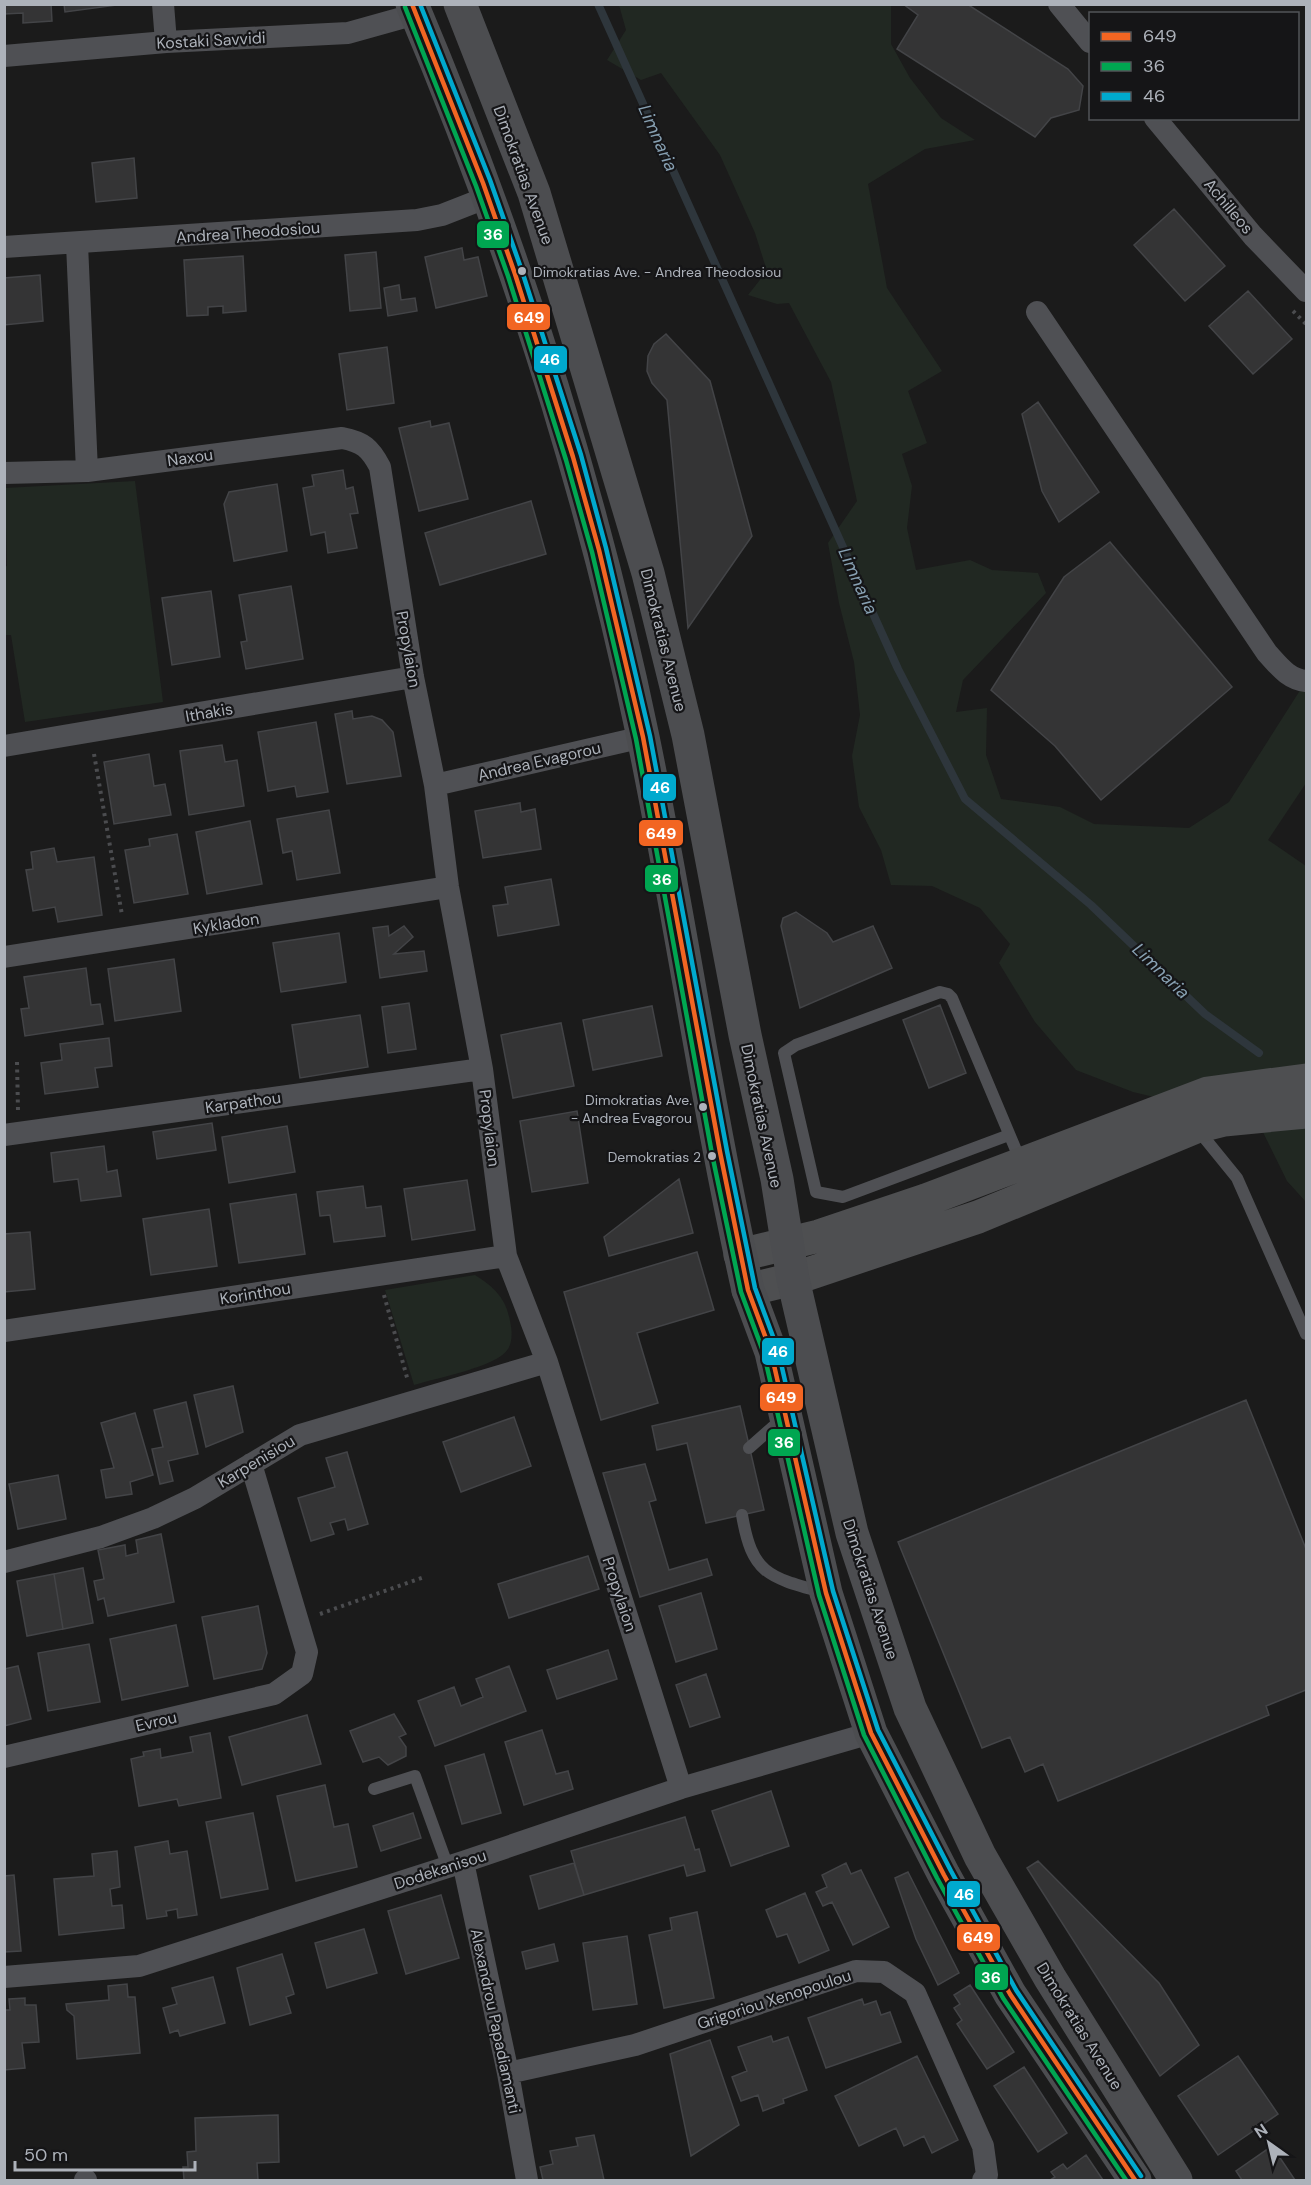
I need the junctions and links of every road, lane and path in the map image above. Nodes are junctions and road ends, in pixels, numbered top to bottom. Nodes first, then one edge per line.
1 (163, 4) edge
2 (460, 4) edge
3 (1059, 4) edge
4 (414, 9) edge
5 (1089, 41) edge
6 (166, 42) junction
7 (4, 56) edge
8 (1157, 120) edge
9 (488, 197) junction
10 (77, 244) junction
11 (4, 247) edge
12 (1306, 291) edge
13 (1037, 312) dead end
14 (372, 451) joint
15 (87, 471) junction
16 (4, 473) edge
17 (413, 677) junction
18 (1306, 681) edge
19 (90, 732) junction
20 (643, 737) junction
21 (4, 746) edge
22 (435, 785) junction
23 (448, 887) junction
24 (127, 939) junction
25 (4, 957) edge
26 (17, 1062) dead end
27 (482, 1069) junction
28 (1306, 1080) edge
29 (1306, 1112) edge
30 (1196, 1127) junction
31 (12, 1134) edge
32 (1015, 1149) junction
33 (787, 1245) junction
34 (740, 1255) junction
35 (506, 1256) junction
36 (378, 1275) junction
37 (793, 1279) junction
38 (748, 1290) junction
39 (4, 1331) edge
40 (1306, 1334) edge
41 (547, 1362) junction
42 (414, 1402) junction
43 (785, 1416) junction
44 (749, 1448) dead end
45 (251, 1464) junction
46 (742, 1515) dead end
47 (4, 1562) edge
48 (424, 1577) dead end
49 (826, 1593) junction
50 (298, 1622) junction
51 (871, 1733) junction
52 (4, 1757) edge
53 (681, 1788) junction
54 (374, 1789) dead end
55 (455, 1865) junction
56 (4, 1977) edge
57 (508, 2073) junction
58 (985, 2178) edge
59 (527, 2181) edge
60 (1135, 2181) edge
61 (1176, 2181) edge

1 - 6 street
2 - 33 highway, Dimokratias Avenue
3 - 5 street
4 - 6 street, Kostaki Savvidi
4 - 9 highway
6 - 7 street, Kostaki Savvidi
8 - 12 street, Achilleos
9 - 10 street, Andrea Theodosiou
9 - 20 highway
10 - 11 street, Andrea Theodosiou
10 - 15 street
13 - 18 street
14 - 15 street, Naxou
14 - 17 street, Propylaion
15 - 16 street, Naxou
17 - 19 street, Ithakis
17 - 22 street, Propylaion
19 - 21 street, Ithakis
19 - 24 path
20 - 22 street, Andrea Evagorou
20 - 34 highway
22 - 23 street, Propylaion
23 - 24 street, Kykladon
23 - 27 street, Propylaion
24 - 25 street, Kykladon
26 - 31 path
27 - 31 street, Karpathou
27 - 35 street, Propylaion
28 - 32 street
29 - 30 street
30 - 37 street
30 - 40 lane
32 - 32 lane
32 - 33 street
33 - 34 street
33 - 37 highway, Dimokratias Avenue
34 - 38 highway
35 - 36 street, Korinthou
35 - 41 street, Propylaion
36 - 39 street, Korinthou
36 - 42 path
37 - 38 street
37 - 61 highway, Dimokratias Avenue
38 - 43 highway
41 - 42 street, Karpenisiou
41 - 53 street, Propylaion
42 - 45 street, Karpenisiou
43 - 44 lane
43 - 49 highway
45 - 47 street, Karpenisiou
45 - 50 street
46 - 49 lane
48 - 50 path
49 - 51 highway
50 - 52 street, Evrou
51 - 53 street, Dodekanisou
51 - 60 highway
53 - 55 street, Dodekanisou
54 - 55 lane
55 - 56 street, Dodekanisou
55 - 57 street, Alexandrou Papadiamanti
57 - 58 street, Grigoriou Xenopoulou
57 - 59 street, Alexandrou Papadiamanti

